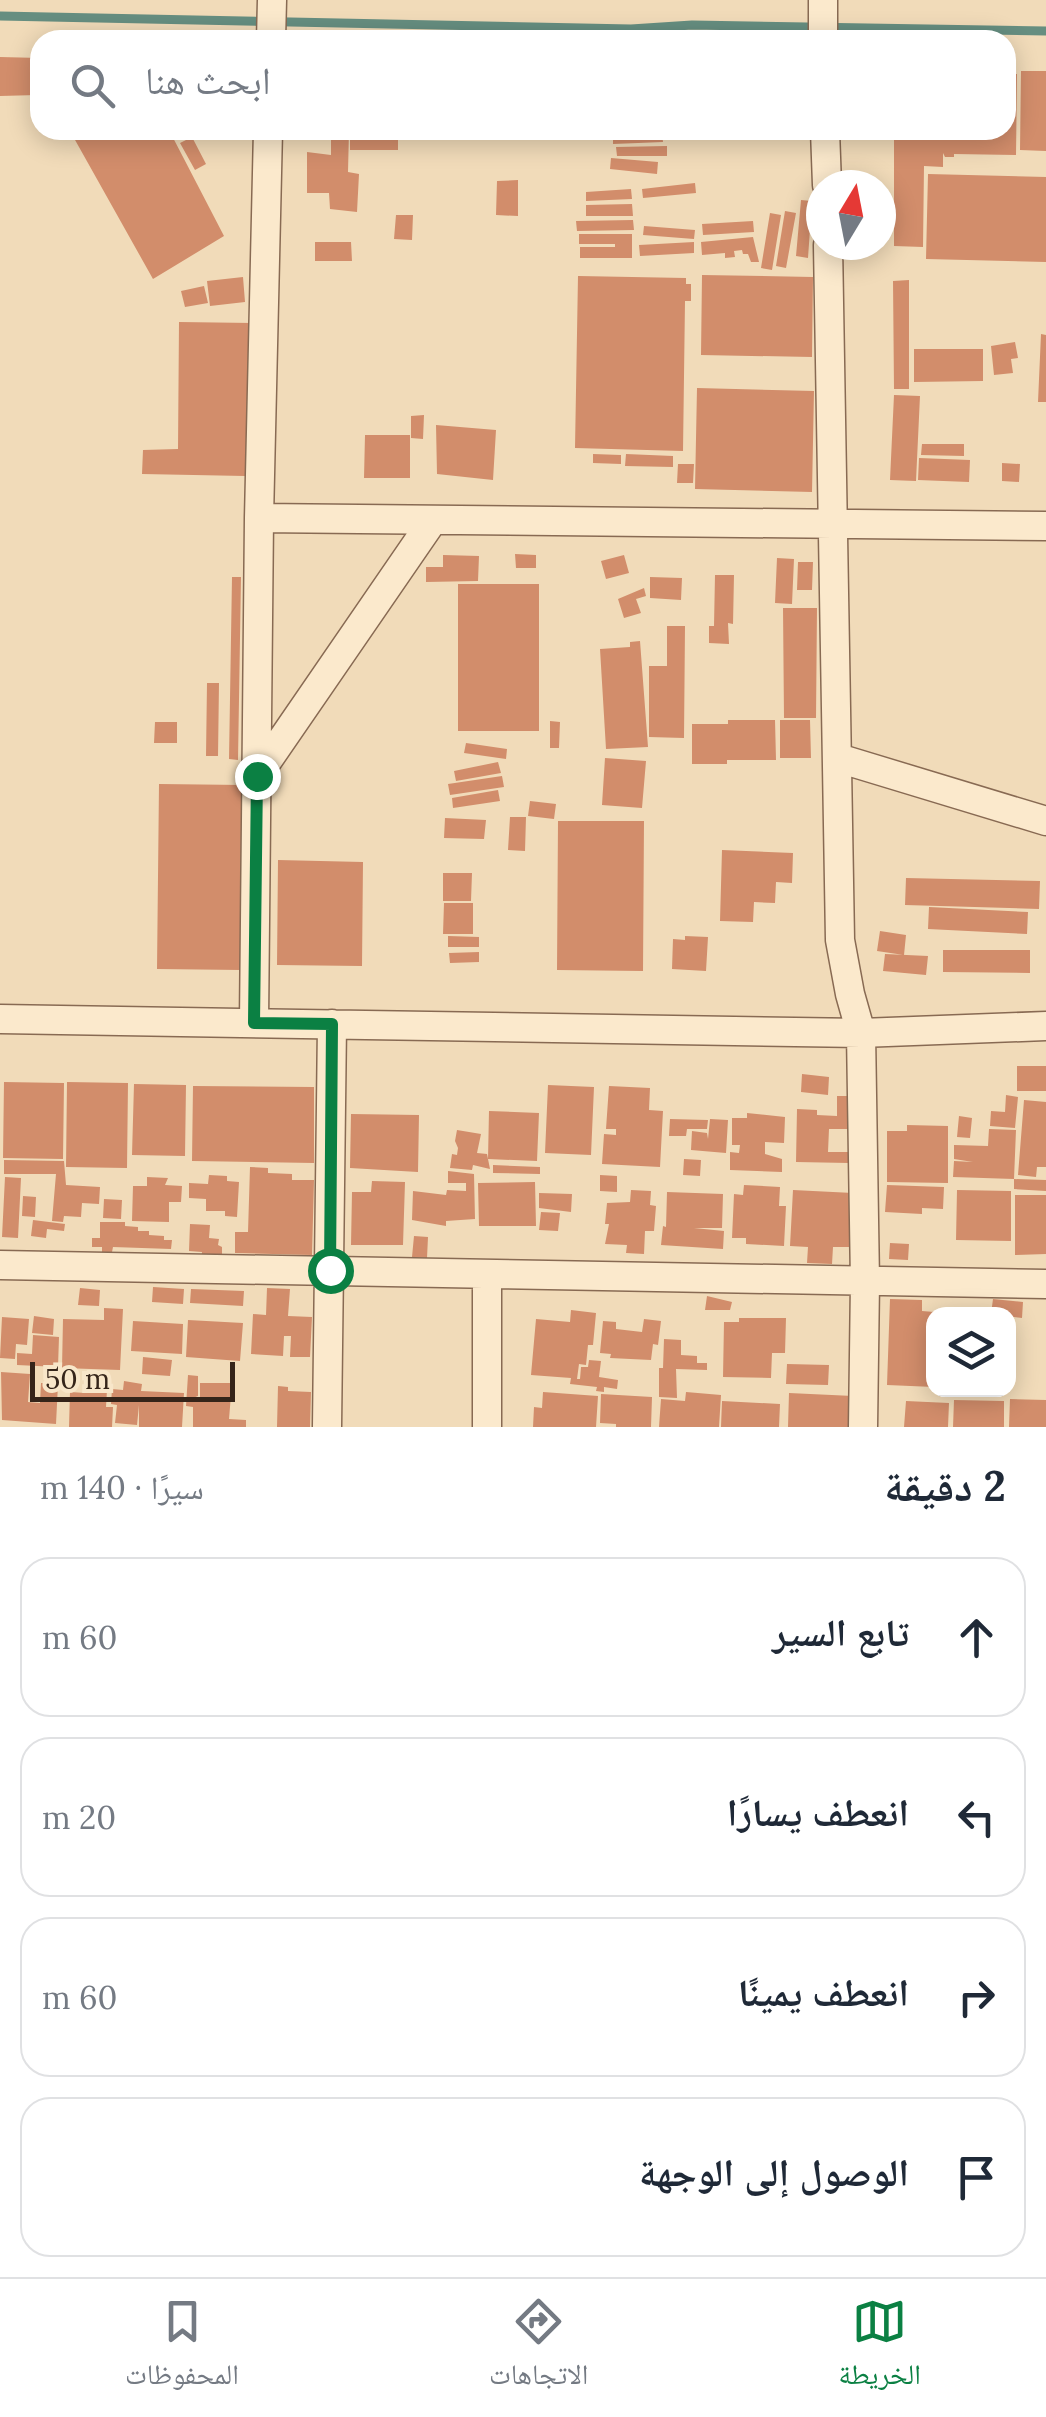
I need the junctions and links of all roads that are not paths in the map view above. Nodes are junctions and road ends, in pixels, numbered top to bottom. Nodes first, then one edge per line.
1 (272, 0) edge
2 (823, 0) edge
3 (270, 30) edge
4 (824, 30) edge
5 (268, 140) edge
6 (826, 140) edge
7 (827, 170) edge
8 (828, 260) edge
9 (259, 518) junction
10 (433, 520) junction
11 (834, 526) junction
12 (1046, 526) edge
13 (838, 758) junction
14 (257, 776) junction
15 (1046, 822) edge
16 (0, 1019) edge
17 (254, 1023) junction
18 (332, 1024) junction
19 (1046, 1026) edge
20 (861, 1033) junction
21 (0, 1265) edge
22 (330, 1270) junction
23 (487, 1274) junction
24 (865, 1282) junction
25 (1046, 1284) edge
26 (327, 1427) edge
27 (487, 1427) edge
28 (862, 1427) edge

1 - 3 street
2 - 4 street
5 - 9 street
6 - 7 street
8 - 11 street
9 - 10 street
9 - 14 street
10 - 11 street
10 - 14 street
11 - 12 street
11 - 13 street
13 - 15 street
13 - 20 street
14 - 17 street
16 - 17 street
17 - 18 street
18 - 20 street
18 - 22 street
19 - 20 street
20 - 24 street
21 - 22 street
22 - 23 street
22 - 26 street
23 - 24 street
23 - 27 street
24 - 25 street
24 - 28 street

